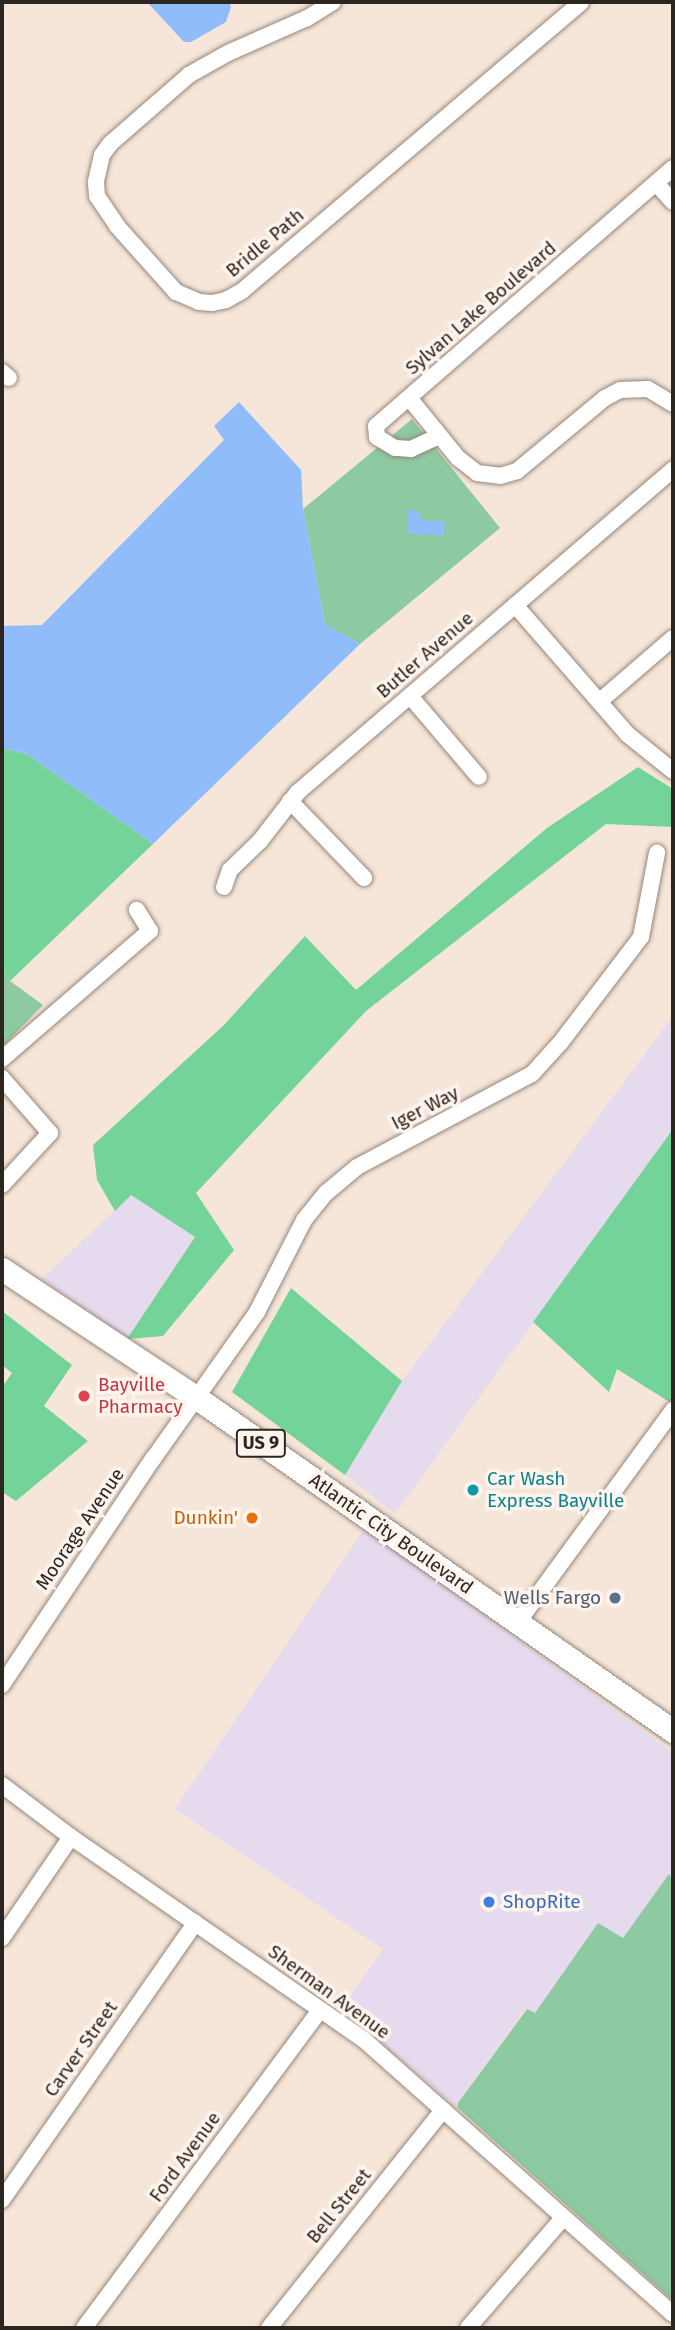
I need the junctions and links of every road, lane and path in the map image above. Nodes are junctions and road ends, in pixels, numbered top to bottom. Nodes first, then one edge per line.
1 (333, 2) edge
2 (581, 2) edge
3 (562, 8) edge
4 (673, 168) edge
5 (656, 183) junction
6 (673, 202) edge
7 (410, 399) junction
8 (673, 404) edge
9 (439, 436) junction
10 (673, 469) edge
11 (515, 605) junction
12 (673, 638) edge
13 (410, 696) junction
14 (600, 701) junction
15 (673, 771) edge
16 (479, 777) dead end
17 (289, 801) junction
18 (657, 853) dead end
19 (364, 878) dead end
20 (224, 887) dead end
21 (137, 910) dead end
22 (2, 1059) edge
23 (2, 1078) edge
24 (2, 1185) edge
25 (2, 1269) edge
26 (197, 1398) junction
27 (673, 1410) edge
28 (518, 1622) junction
29 (2, 1685) edge
30 (673, 1731) edge
31 (2, 1785) edge
32 (71, 1837) junction
33 (195, 1923) junction
34 (2, 1938) edge
35 (320, 2010) junction
36 (443, 2110) junction
37 (2, 2200) edge
38 (564, 2218) junction
39 (673, 2314) edge
40 (673, 2321) edge
41 (84, 2328) edge
42 (269, 2328) edge
43 (468, 2328) edge
44 (667, 2328) edge

1 - 3 street, Bridle Path
2 - 3 street, Bridle Path
4 - 5 street, Sylvan Lake Boulevard
5 - 6 street
5 - 7 street, Sylvan Lake Boulevard
7 - 9 street
7 - 9 street, Sylvan Lake Boulevard
8 - 9 street
10 - 11 street, Butler Avenue
11 - 13 street, Butler Avenue
11 - 14 street
12 - 14 street
13 - 16 street
13 - 17 street, Butler Avenue
14 - 15 street
17 - 19 street
17 - 20 street, Butler Avenue
18 - 26 street, Iger Way
21 - 22 street
23 - 24 street
25 - 26 highway, Atlantic City Boulevard / US 9
26 - 28 highway, Atlantic City Boulevard / US 9
26 - 29 street, Moorage Avenue
27 - 28 street
28 - 30 highway, Atlantic City Boulevard / US 9
31 - 32 street, Sherman Avenue
32 - 33 street, Sherman Avenue
32 - 34 street
33 - 35 street, Sherman Avenue
33 - 37 street, Carver Street
35 - 36 street, Sherman Avenue
35 - 41 street, Ford Avenue
36 - 38 street, Sherman Avenue
36 - 42 street, Bell Street
38 - 39 street, Sherman Avenue
38 - 43 street
40 - 44 street

